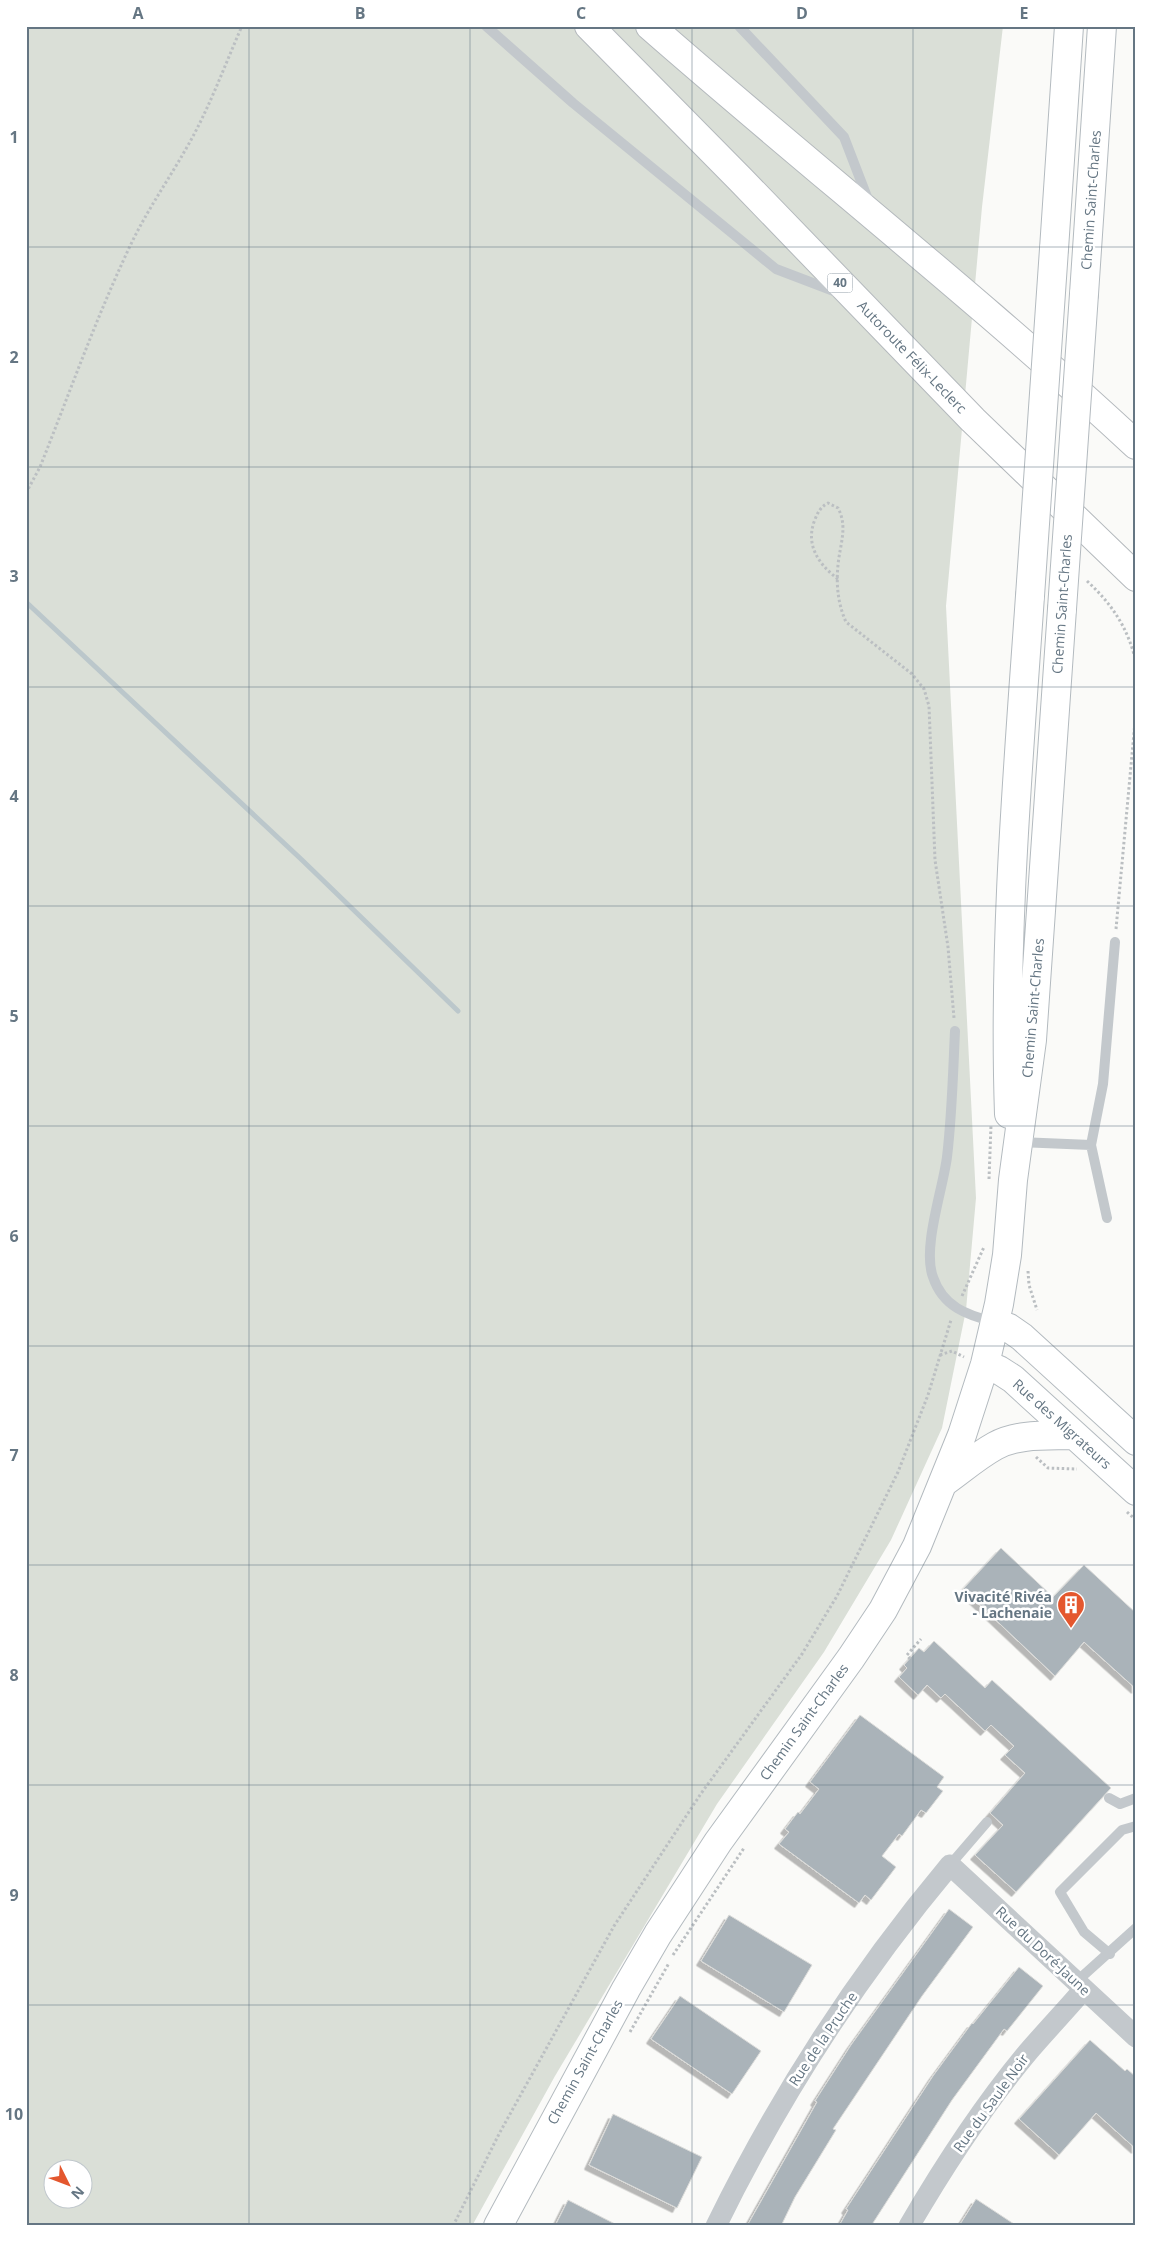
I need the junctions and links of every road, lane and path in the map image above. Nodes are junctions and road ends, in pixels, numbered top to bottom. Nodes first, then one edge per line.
1 (242, 26) edge
2 (486, 26) edge
3 (589, 26) edge
4 (650, 26) edge
5 (740, 26) edge
6 (1069, 26) edge
7 (1102, 26) edge
8 (875, 217) junction
9 (856, 300) junction
10 (1136, 445) edge
11 (26, 493) edge
12 (1136, 576) edge
13 (1082, 577) dead end
14 (838, 579) junction
15 (1136, 662) edge
16 (1136, 711) edge
17 (1115, 942) joint
18 (955, 1031) joint
19 (1014, 1142) junction
20 (1091, 1145) junction
21 (1107, 1218) dead end
22 (954, 1313) dead end
23 (995, 1323) junction
24 (940, 1355) junction
25 (976, 1362) junction
26 (1074, 1435) junction
27 (1136, 1441) edge
28 (1035, 1454) dead end
29 (1079, 1470) dead end
30 (944, 1482) junction
31 (1129, 1499) edge
32 (1136, 1520) edge
33 (921, 1639) dead end
34 (910, 1659) dead end
35 (1109, 1798) dead end
36 (1136, 1798) edge
37 (987, 1822) dead end
38 (1136, 1826) edge
39 (748, 1842) dead end
40 (950, 1865) junction
41 (1136, 1928) edge
42 (1110, 1954) junction
43 (1080, 1986) junction
44 (630, 2033) dead end
45 (1136, 2036) edge
46 (453, 2226) edge
47 (498, 2226) edge
48 (716, 2226) edge
49 (909, 2226) edge

1 - 11 path
2 - 9 lane
3 - 9 main road, Autoroute Félix-Leclerc / 40
4 - 8 main road
5 - 8 lane
6 - 19 main road, Chemin Saint-Charles, bridge
7 - 19 main road, Chemin Saint-Charles, bridge
8 - 10 main road
9 - 12 main road, Autoroute Félix-Leclerc / 40
13 - 15 path
14 - 14 path
14 - 18 path
16 - 17 path
17 - 20 lane
18 - 23 lane
19 - 20 lane
19 - 23 main road, Chemin Saint-Charles
20 - 21 lane
22 - 24 path
23 - 25 main road, Chemin Saint-Charles
23 - 27 main road
24 - 25 path
24 - 46 path
25 - 26 main road, Rue des Migrateurs
25 - 30 main road, Chemin Saint-Charles
26 - 30 main road
26 - 31 main road, Rue des Migrateurs
28 - 29 path, Rue des Migrateurs
30 - 47 main road, Chemin Saint-Charles
31 - 32 path
33 - 34 path
35 - 36 lane
37 - 40 lane
38 - 42 lane
39 - 44 path, Chemin Saint-Charles
40 - 43 street, Rue du Doré-Jaune
40 - 48 street, Rue de la Pruche
41 - 42 lane
42 - 43 lane
43 - 45 street, Rue du Doré-Jaune
43 - 49 street, Rue du Saule Noir

